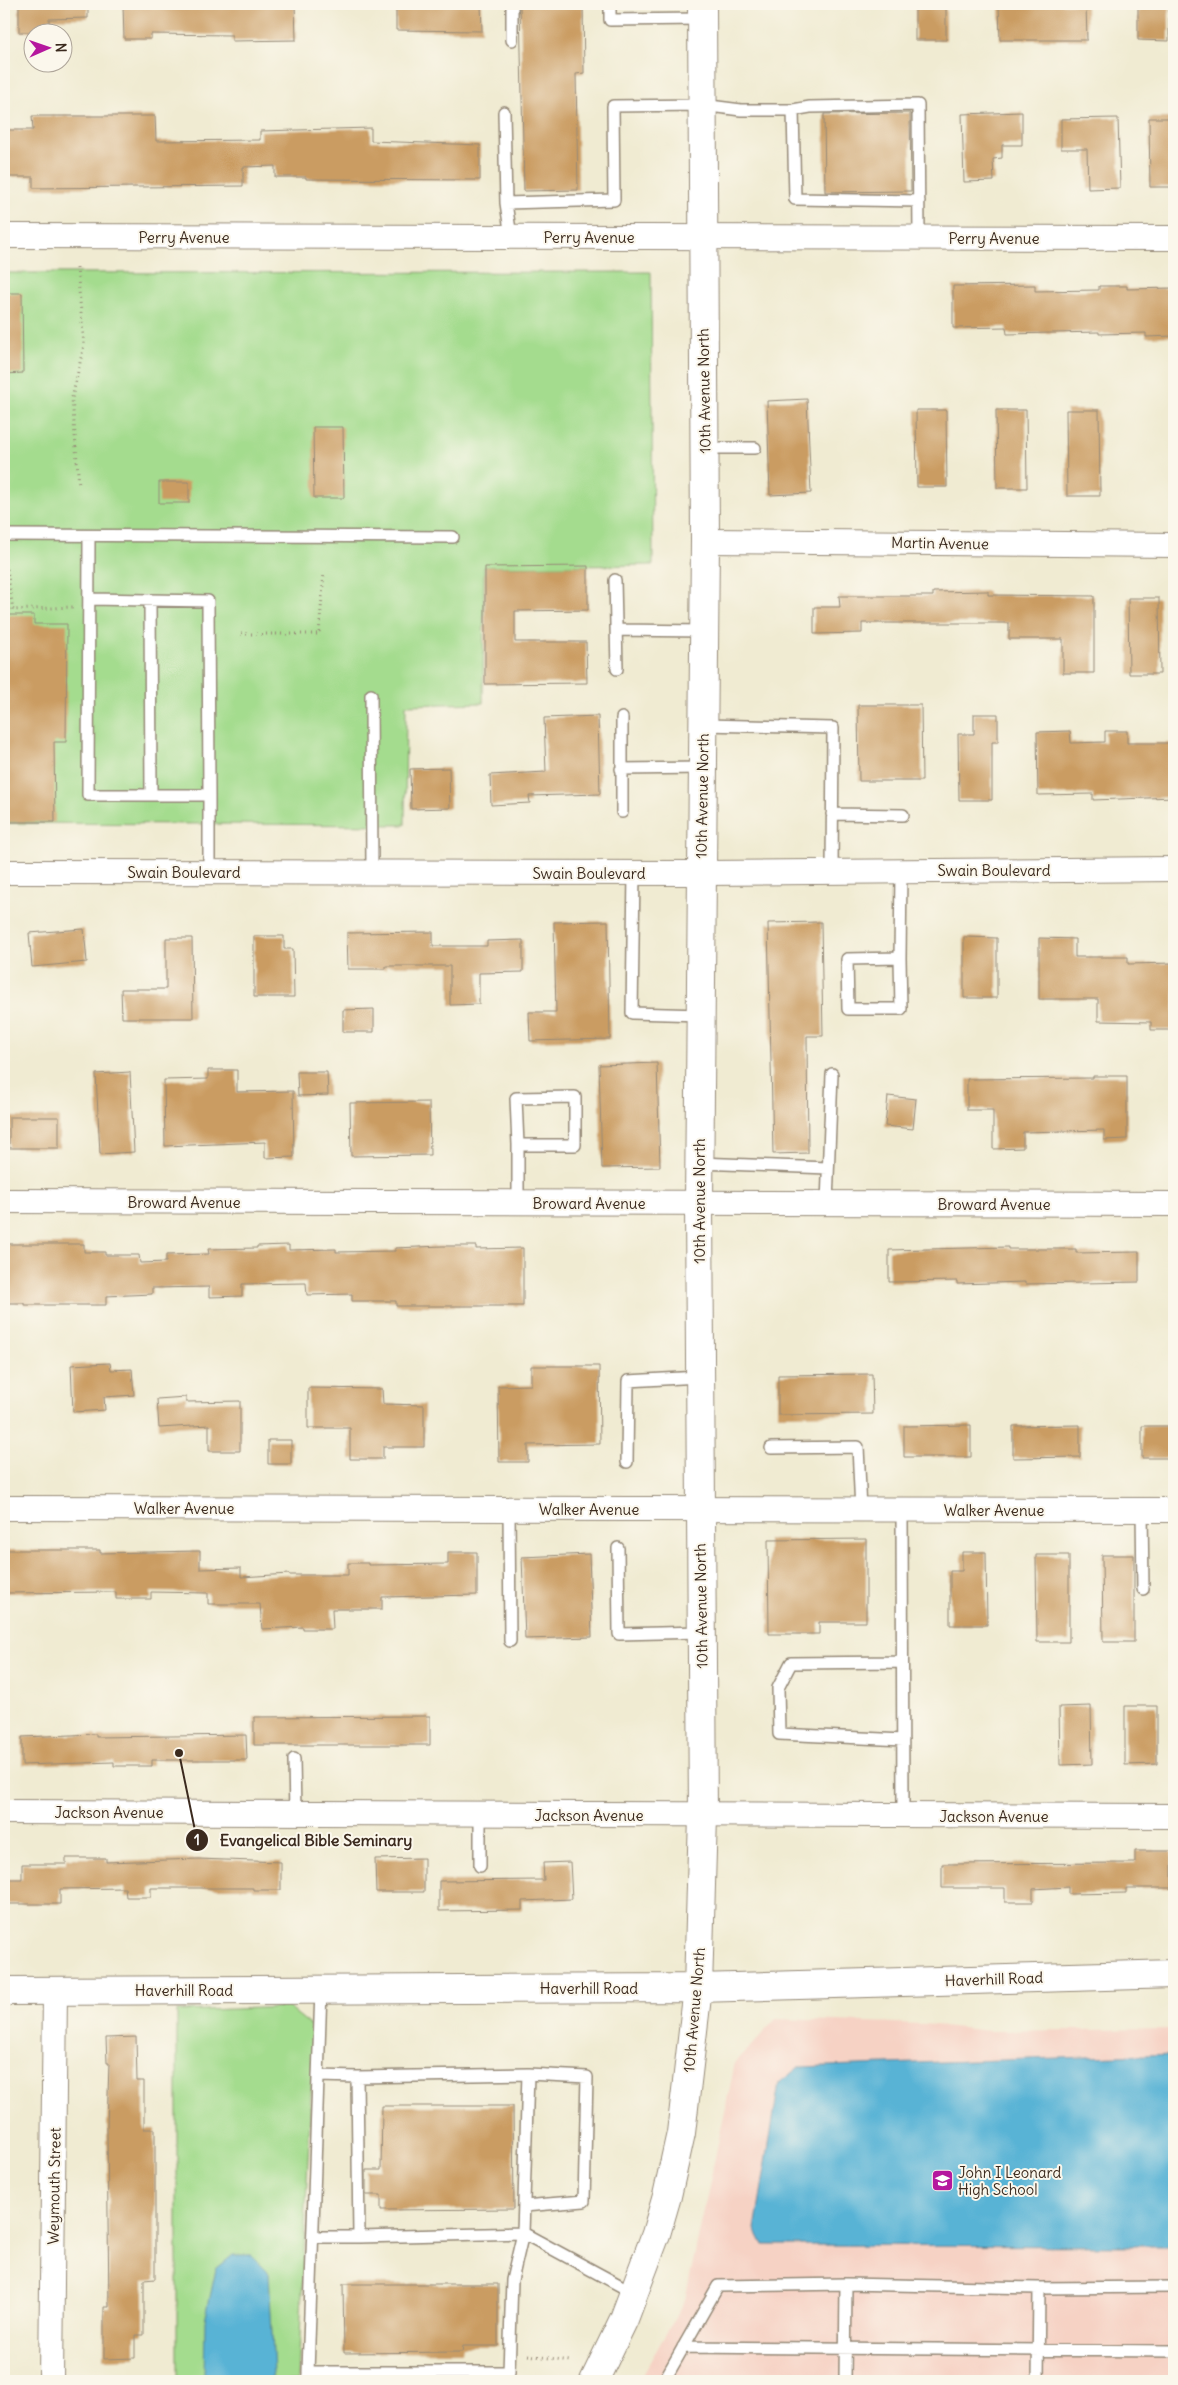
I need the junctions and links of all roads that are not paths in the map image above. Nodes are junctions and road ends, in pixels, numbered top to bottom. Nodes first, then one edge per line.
1 (512, 4) edge
2 (610, 4) edge
3 (702, 12) edge
4 (512, 40) dead end
5 (702, 105) junction
6 (794, 110) junction
7 (504, 112) dead end
8 (919, 201) junction
9 (506, 203) junction
10 (4, 236) edge
11 (511, 237) junction
12 (702, 237) junction
13 (919, 238) junction
14 (1174, 238) edge
15 (704, 448) junction
16 (755, 448) dead end
17 (4, 535) edge
18 (89, 536) junction
19 (453, 537) dead end
20 (705, 541) junction
21 (1174, 546) edge
22 (616, 580) dead end
23 (88, 599) junction
24 (150, 600) junction
25 (616, 630) junction
26 (704, 631) junction
27 (616, 669) dead end
28 (371, 695) dead end
29 (622, 718) dead end
30 (703, 726) junction
31 (703, 768) junction
32 (621, 769) junction
33 (151, 795) junction
34 (209, 795) junction
35 (622, 812) dead end
36 (832, 814) junction
37 (903, 815) dead end
38 (1174, 869) edge
39 (901, 871) junction
40 (4, 872) edge
41 (209, 872) junction
42 (372, 872) junction
43 (832, 872) junction
44 (634, 873) junction
45 (702, 873) junction
46 (900, 958) junction
47 (700, 1015) junction
48 (832, 1074) dead end
49 (518, 1145) junction
50 (699, 1163) junction
51 (828, 1168) junction
52 (4, 1201) edge
53 (518, 1202) junction
54 (699, 1203) junction
55 (827, 1203) junction
56 (1174, 1204) edge
57 (699, 1377) junction
58 (771, 1448) dead end
59 (627, 1462) dead end
60 (4, 1508) edge
61 (509, 1509) junction
62 (700, 1509) junction
63 (861, 1510) junction
64 (902, 1510) junction
65 (1142, 1510) junction
66 (1174, 1510) edge
67 (618, 1548) dead end
68 (1143, 1589) dead end
69 (701, 1632) junction
70 (510, 1641) dead end
71 (902, 1662) junction
72 (903, 1740) junction
73 (294, 1759) dead end
74 (4, 1812) edge
75 (295, 1813) junction
76 (480, 1814) junction
77 (703, 1816) junction
78 (903, 1816) junction
79 (1174, 1816) edge
80 (480, 1866) dead end
81 (1174, 1974) edge
82 (698, 1988) junction
83 (321, 1990) junction
84 (4, 1991) edge
85 (55, 1991) junction
86 (528, 2074) junction
87 (318, 2076) junction
88 (357, 2077) junction
89 (524, 2206) junction
90 (523, 2233) junction
91 (313, 2237) junction
92 (359, 2237) junction
93 (846, 2284) junction
94 (1174, 2287) edge
95 (1039, 2288) junction
96 (634, 2293) junction
97 (683, 2348) junction
98 (845, 2349) junction
99 (1038, 2349) junction
100 (1174, 2352) edge
101 (308, 2376) edge
102 (506, 2376) edge
103 (51, 2381) edge
104 (594, 2381) edge
105 (664, 2381) edge
106 (845, 2381) edge
107 (1038, 2381) edge

1 - 4 lane
2 - 3 lane
3 - 5 street, 10th Avenue North
5 - 6 lane
5 - 9 lane
5 - 12 street, 10th Avenue North
6 - 8 lane
6 - 8 lane
7 - 9 lane
8 - 13 lane
9 - 11 lane
10 - 11 street, Perry Avenue
11 - 12 street, Perry Avenue
12 - 13 street, Perry Avenue
12 - 15 street, 10th Avenue North
13 - 14 street, Perry Avenue
15 - 16 lane
15 - 20 street, 10th Avenue North
17 - 18 lane
18 - 19 lane
18 - 23 lane
20 - 21 street, Martin Avenue
20 - 26 street, 10th Avenue North
22 - 25 lane
23 - 24 lane
23 - 33 lane
24 - 33 lane
24 - 34 lane
25 - 26 lane
25 - 27 lane
26 - 30 street, 10th Avenue North
28 - 42 lane
29 - 32 lane
30 - 31 street, 10th Avenue North
30 - 36 lane
31 - 32 lane
31 - 45 street, 10th Avenue North
32 - 35 lane
33 - 34 lane
34 - 41 lane
36 - 37 lane
36 - 43 lane
38 - 39 street, Swain Boulevard
39 - 43 street, Swain Boulevard
39 - 46 lane
40 - 41 street, Swain Boulevard
41 - 42 street, Swain Boulevard
42 - 44 street, Swain Boulevard
43 - 45 street, Swain Boulevard
44 - 45 street, Swain Boulevard
44 - 47 lane
45 - 47 street, 10th Avenue North
46 - 46 lane
47 - 50 street, 10th Avenue North
48 - 51 lane
49 - 49 lane
49 - 53 lane
50 - 51 lane
50 - 54 street, 10th Avenue North
51 - 55 lane
52 - 53 street, Broward Avenue
53 - 54 street, Broward Avenue
54 - 55 street, Broward Avenue
54 - 57 street, 10th Avenue North
55 - 56 street, Broward Avenue
57 - 59 lane
57 - 62 street, 10th Avenue North
58 - 63 lane
60 - 61 street, Walker Avenue
61 - 62 street, Walker Avenue
61 - 70 lane
62 - 63 street, Walker Avenue
62 - 69 street, 10th Avenue North
63 - 64 street, Walker Avenue
64 - 65 street, Walker Avenue
64 - 71 lane
65 - 66 street, Walker Avenue
65 - 68 lane
67 - 69 lane
69 - 77 street, 10th Avenue North
71 - 72 lane
71 - 72 lane
72 - 78 lane
73 - 75 lane
74 - 75 street, Jackson Avenue
75 - 76 street, Jackson Avenue
76 - 77 street, Jackson Avenue
76 - 80 lane
77 - 78 street, Jackson Avenue
77 - 82 street, 10th Avenue North
78 - 79 street, Jackson Avenue
81 - 82 street, Haverhill Road
82 - 83 street, Haverhill Road
82 - 96 street, 10th Avenue North
83 - 85 street, Haverhill Road
83 - 87 lane
84 - 85 street, Haverhill Road
85 - 103 street, Weymouth Street
86 - 88 lane
86 - 89 lane
86 - 89 lane
87 - 88 lane
87 - 91 lane
88 - 92 lane
89 - 90 lane
90 - 92 lane
90 - 96 lane
90 - 102 lane
91 - 92 lane
91 - 101 lane
93 - 95 lane
93 - 97 lane
93 - 98 lane
94 - 95 lane
95 - 99 lane
96 - 104 street, 10th Avenue North
97 - 98 lane
97 - 105 lane
98 - 99 lane
98 - 106 lane
99 - 100 lane
99 - 107 lane
101 - 102 lane

